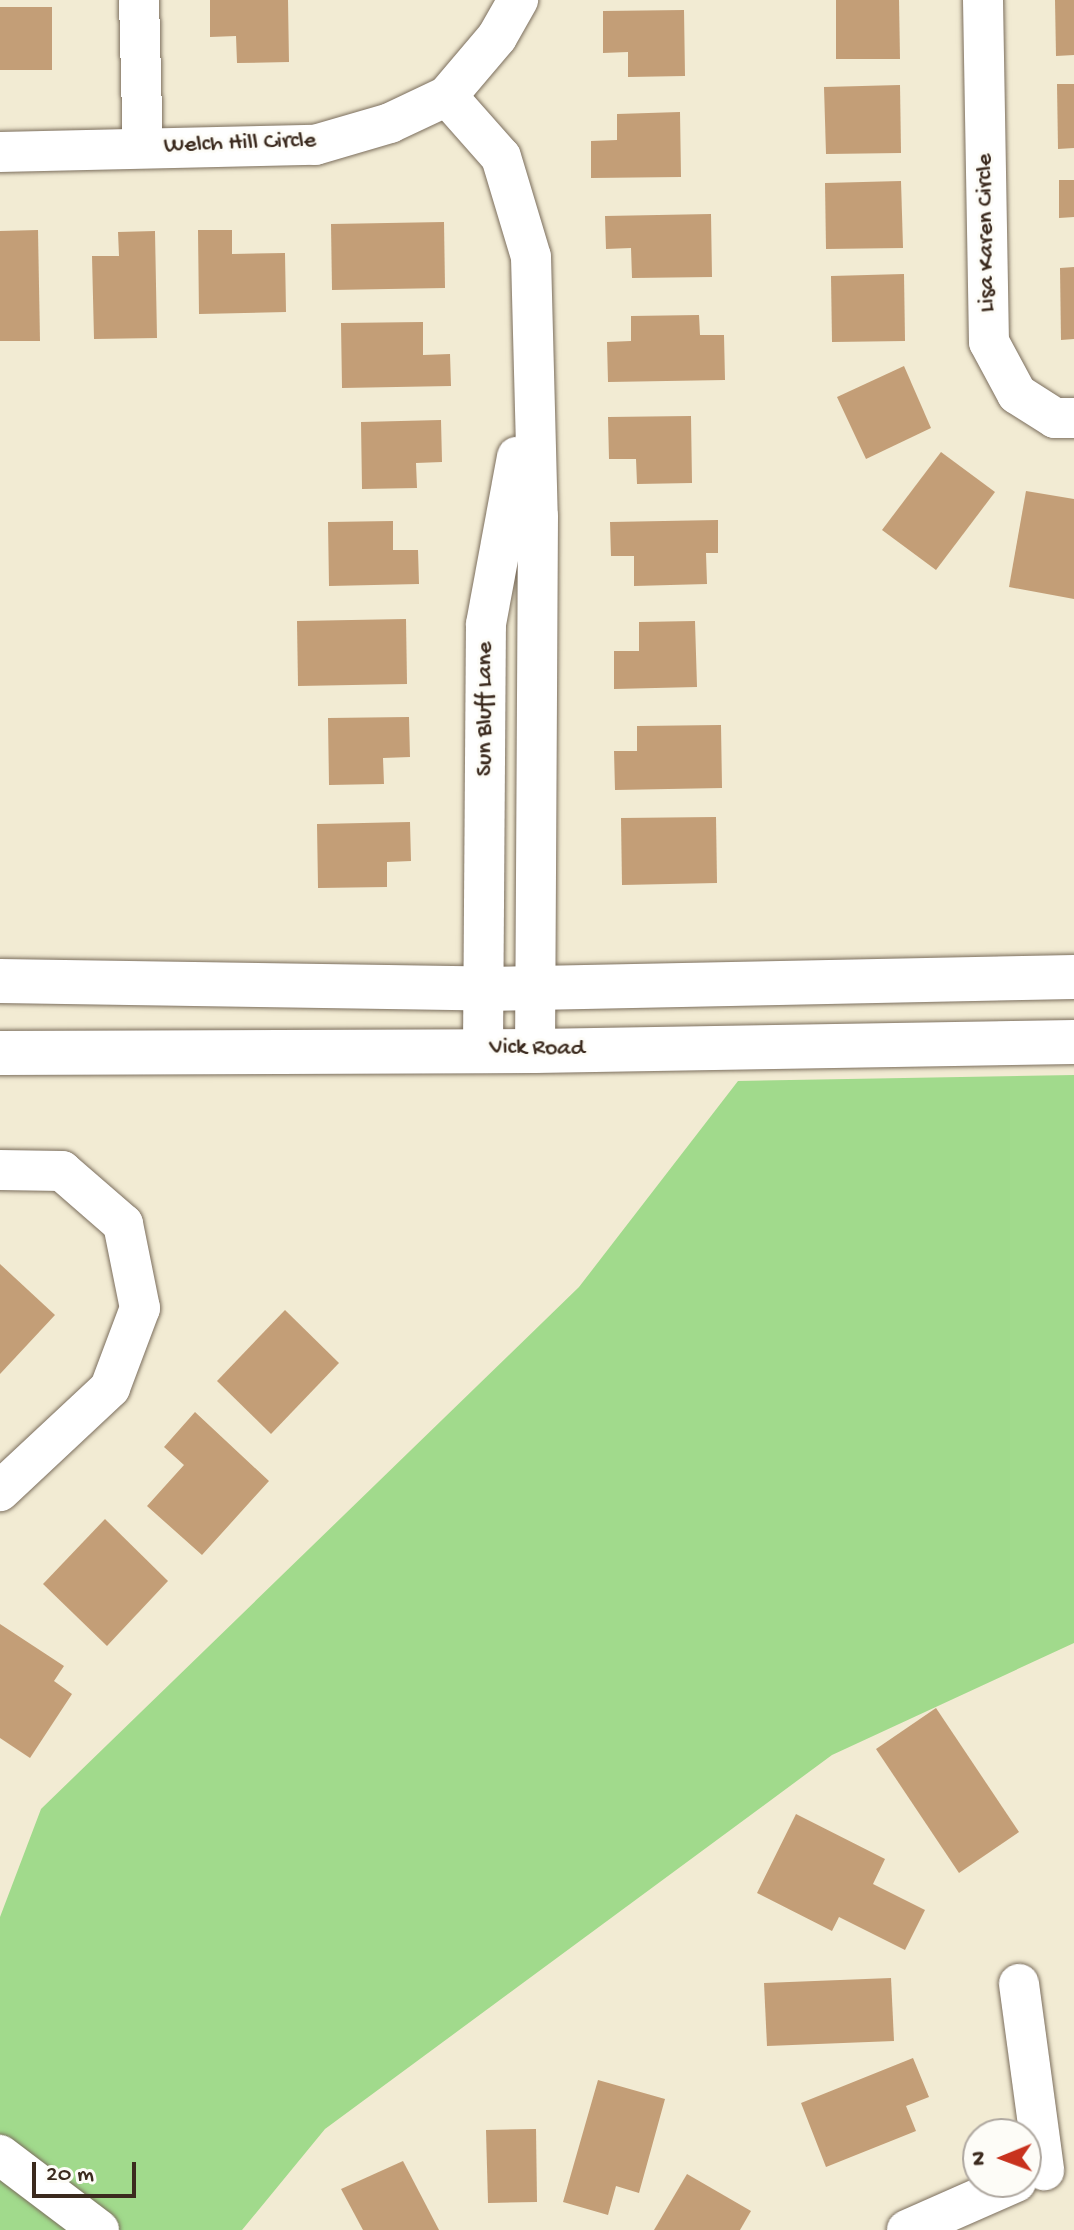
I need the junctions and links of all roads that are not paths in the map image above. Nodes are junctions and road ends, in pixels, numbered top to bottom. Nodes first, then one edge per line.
1 (139, 0) edge
2 (518, 0) edge
3 (983, 0) edge
4 (447, 96) junction
5 (143, 148) junction
6 (0, 152) edge
7 (530, 374) junction
8 (1074, 418) edge
9 (1074, 977) edge
10 (0, 981) edge
11 (536, 988) junction
12 (484, 989) junction
13 (1074, 1042) edge
14 (483, 1048) junction
15 (535, 1051) junction
16 (0, 1053) edge
17 (0, 1170) edge
18 (0, 1491) edge
19 (1019, 1984) dead end
20 (1034, 2118) edge
21 (0, 2155) edge
22 (986, 2198) edge
23 (99, 2230) edge
24 (907, 2230) edge

1 - 5 street
2 - 4 street, Welch Hill Circle
3 - 8 street, Lisa Karen Circle
4 - 5 street, Welch Hill Circle
4 - 7 street, Sun Bluff Lane
5 - 6 street, Welch Hill Circle
7 - 11 street, Sun Bluff Lane
7 - 12 street, Sun Bluff Lane
9 - 11 street
10 - 12 street
11 - 12 street
11 - 15 street, Sun Bluff Lane
12 - 14 street, Sun Bluff Lane
13 - 15 street, Vick Road
14 - 15 street, Vick Road
14 - 16 street, Vick Road
17 - 18 street
19 - 20 street
21 - 23 street
22 - 24 street

